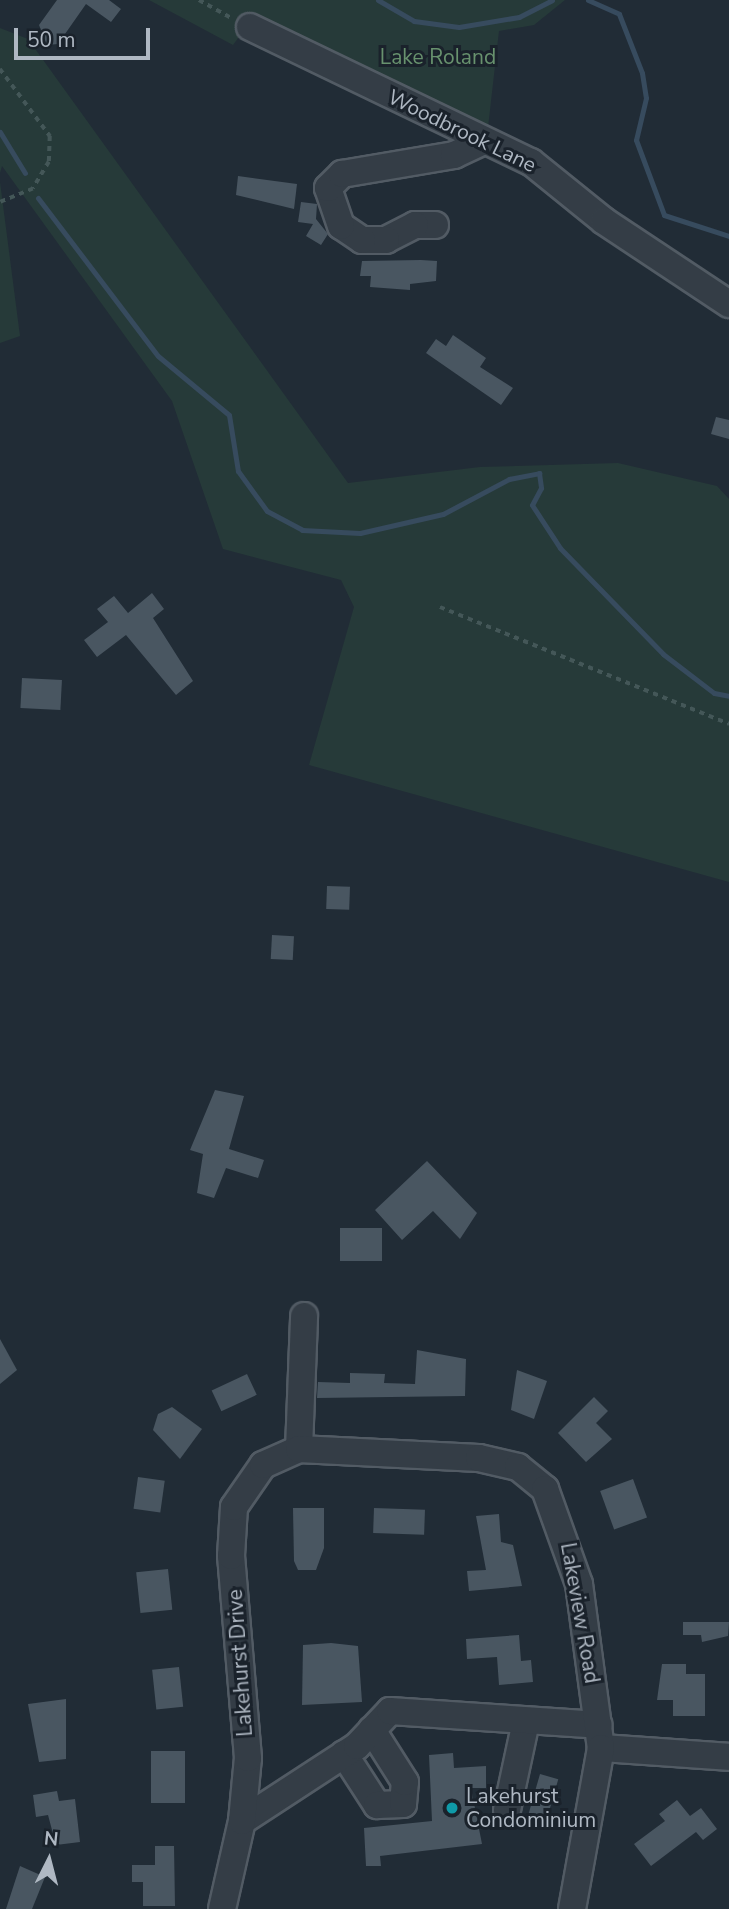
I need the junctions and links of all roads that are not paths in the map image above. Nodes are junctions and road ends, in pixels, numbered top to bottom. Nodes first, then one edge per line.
1 (250, 27) road end
2 (484, 141) junction
3 (435, 225) dead end
4 (729, 304) edge
5 (304, 1316) dead end
6 (299, 1449) junction
7 (526, 1721) junction
8 (372, 1730) junction
9 (600, 1737) junction
10 (344, 1754) junction
11 (729, 1757) edge
12 (507, 1810) dead end
13 (242, 1821) junction
14 (222, 1909) edge
15 (572, 1909) edge

1 - 2 street, Woodbrook Lane
2 - 3 street
2 - 4 street, Woodbrook Lane
5 - 6 street
6 - 9 street, Lakeview Road
6 - 13 street, Lakehurst Drive
7 - 8 street
7 - 9 street
7 - 12 street
8 - 10 street
8 - 10 street
9 - 11 street
9 - 15 street, Lakeview Road
10 - 13 street
13 - 14 street, Lakehurst Drive

